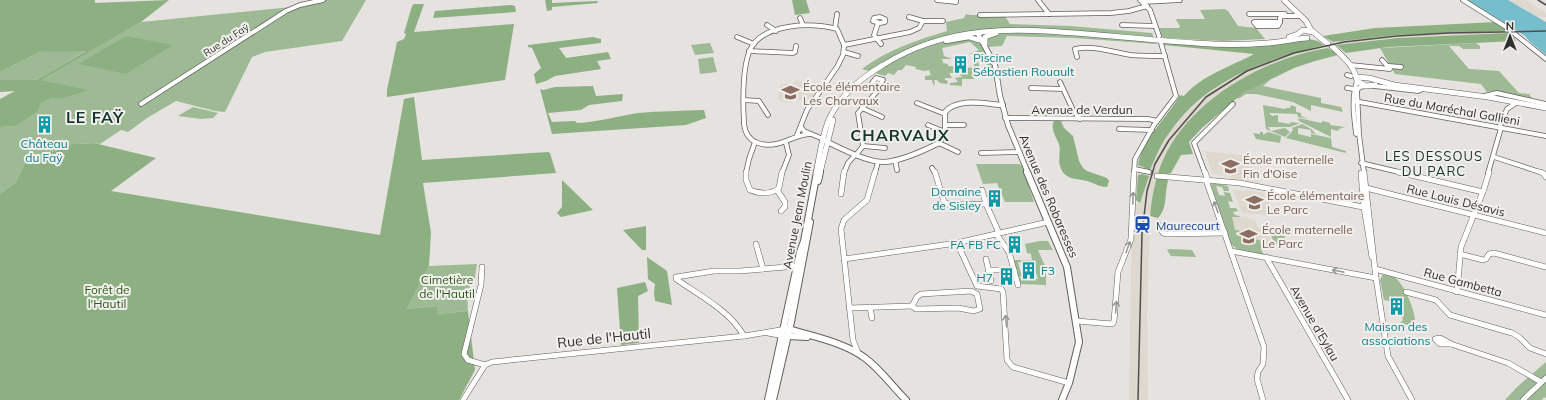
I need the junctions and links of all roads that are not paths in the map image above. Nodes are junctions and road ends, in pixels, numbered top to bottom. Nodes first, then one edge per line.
1 (323, 0) edge
2 (938, 0) edge
3 (1038, 0) edge
4 (1180, 0) edge
5 (1284, 0) edge
6 (1463, 0) edge
7 (956, 1) edge
8 (1142, 1) edge
9 (1147, 6) junction
10 (837, 14) dead end
11 (1049, 14) junction
12 (1249, 14) dead end
13 (980, 15) dead end
14 (1299, 15) junction
15 (909, 17) dead end
16 (800, 18) dead end
17 (923, 21) junction
18 (943, 21) dead end
19 (1280, 22) junction
20 (878, 23) dead end
21 (768, 25) dead end
22 (803, 25) junction
23 (1122, 25) dead end
24 (1155, 26) junction
25 (1308, 26) junction
26 (835, 28) junction
27 (1010, 29) junction
28 (776, 31) junction
29 (1043, 31) junction
30 (1302, 31) junction
31 (1064, 32) junction
32 (978, 34) junction
33 (1315, 34) junction
34 (1159, 36) dead end
35 (737, 37) dead end
36 (876, 38) junction
37 (1309, 38) junction
38 (984, 43) junction
39 (1161, 43) dead end
40 (754, 44) junction
41 (881, 44) dead end
42 (1224, 44) junction
43 (844, 45) junction
44 (796, 46) dead end
45 (926, 46) junction
46 (1332, 46) dead end
47 (749, 51) junction
48 (844, 52) junction
49 (905, 53) junction
50 (858, 56) dead end
51 (1165, 56) junction
52 (1077, 57) dead end
53 (1546, 59) edge
54 (1382, 60) dead end
55 (1351, 66) junction
56 (1388, 66) junction
57 (1401, 67) dead end
58 (1353, 77) junction
59 (1364, 77) junction
60 (1060, 82) dead end
61 (1374, 84) junction
62 (879, 86) dead end
63 (1366, 86) junction
64 (1031, 88) dead end
65 (1063, 88) junction
66 (1347, 88) dead end
67 (1354, 89) junction
68 (1423, 89) junction
69 (1452, 93) junction
70 (1491, 94) junction
71 (1484, 96) junction
72 (1499, 99) junction
73 (744, 100) junction
74 (1356, 101) junction
75 (1516, 103) junction
76 (141, 104) dead end
77 (917, 104) dead end
78 (999, 104) junction
79 (1232, 104) dead end
80 (1546, 104) edge
81 (1509, 107) junction
82 (862, 108) junction
83 (1546, 109) edge
84 (945, 114) junction
85 (768, 115) dead end
86 (882, 117) dead end
87 (1006, 118) junction
88 (1080, 119) junction
89 (1157, 121) junction
90 (928, 125) dead end
91 (945, 125) junction
92 (964, 125) dead end
93 (1500, 128) junction
94 (1119, 129) dead end
95 (1152, 130) junction
96 (802, 131) junction
97 (945, 132) junction
98 (1350, 132) dead end
99 (1358, 133) junction
100 (1546, 136) edge
101 (825, 141) junction
102 (755, 142) junction
103 (786, 143) junction
104 (939, 143) junction
105 (863, 146) junction
106 (885, 148) dead end
107 (958, 152) dead end
108 (1018, 152) junction
109 (981, 153) dead end
110 (856, 155) junction
111 (1494, 157) junction
112 (895, 160) junction
113 (878, 162) junction
114 (1361, 163) junction
115 (932, 168) dead end
116 (897, 170) dead end
117 (1135, 172) junction
118 (1149, 173) tunnel mouth
119 (1545, 173) edge
120 (1157, 175) tunnel mouth
121 (1207, 180) junction
122 (1364, 187) junction
123 (777, 190) junction
124 (982, 190) dead end
125 (1483, 192) junction
126 (841, 194) dead end
127 (986, 204) junction
128 (1366, 208) junction
129 (782, 211) dead end
130 (1474, 215) junction
131 (1048, 222) junction
132 (1159, 225) dead end
133 (1225, 233) junction
134 (1546, 233) edge
135 (998, 234) junction
136 (957, 243) junction
137 (756, 244) dead end
138 (1231, 251) junction
139 (1460, 254) junction
140 (1266, 257) junction
141 (844, 259) junction
142 (986, 259) dead end
143 (798, 266) junction
144 (1375, 266) junction
145 (482, 267) dead end
146 (1546, 267) edge
147 (763, 269) junction
148 (988, 270) junction
149 (1014, 270) junction
150 (1376, 278) junction
151 (991, 281) dead end
152 (1018, 285) dead end
153 (1406, 292) dead end
154 (1458, 292) junction
155 (912, 306) junction
156 (870, 307) junction
157 (849, 308) junction
158 (1546, 315) edge
159 (872, 318) dead end
160 (1077, 321) junction
161 (785, 333) junction
162 (744, 336) junction
163 (1451, 344) dead end
164 (851, 346) junction
165 (1546, 354) edge
166 (485, 365) junction
167 (1546, 378) edge
168 (1541, 382) junction
169 (1069, 383) junction
170 (463, 400) edge
171 (768, 400) edge
172 (773, 400) edge
173 (906, 400) edge
174 (1062, 400) edge
175 (1263, 400) edge
176 (1348, 400) edge
177 (1412, 400) edge
178 (1523, 400) edge

1 - 76 street, Rue du Faÿ
2 - 7 street
3 - 11 street
4 - 8 street
5 - 14 main road
6 - 53 street
8 - 9 street
9 - 11 street
9 - 24 street
10 - 26 street
11 - 13 street
12 - 14 street
14 - 19 street
14 - 25 main road
15 - 17 street
16 - 22 street
17 - 18 street
17 - 36 street
19 - 19 street
20 - 36 street
21 - 28 street
22 - 26 street
22 - 28 street
23 - 24 street
24 - 34 street
25 - 30 main road
25 - 33 main road
26 - 43 street
27 - 31 main road
27 - 32 street
27 - 49 main road
28 - 40 street
29 - 31 main road
29 - 32 main road
29 - 38 main road
30 - 33 main road
30 - 37 main road
30 - 42 main road
31 - 42 main road
32 - 38 street, Avenue des Robaresses
32 - 45 main road
33 - 37 main road
33 - 37 main road
35 - 40 street
36 - 41 street
36 - 43 street
37 - 42 main road
38 - 45 street
38 - 78 street, Avenue des Robaresses
39 - 51 street
40 - 47 street
43 - 48 street
44 - 47 street
45 - 49 main road
46 - 55 main road
47 - 73 street
48 - 50 street
48 - 96 street
49 - 101 main road, Avenue Jean Moulin
51 - 52 street
51 - 89 street
54 - 56 street
55 - 56 street
55 - 58 main road
55 - 59 main road
56 - 57 street
58 - 59 main road
58 - 63 main road
58 - 67 street
59 - 61 main road
60 - 65 street
61 - 63 main road
61 - 68 main road
61 - 68 street
62 - 82 street
63 - 74 street
64 - 65 street
65 - 88 street
66 - 67 street
67 - 74 street
68 - 69 main road
69 - 71 main road
69 - 72 main road
70 - 71 street
70 - 72 street
70 - 80 street
71 - 72 main road
72 - 75 main road
72 - 81 street
72 - 83 main road
73 - 85 street
73 - 102 street
74 - 93 street, Rue du Maréchal Gallieni
74 - 99 street
75 - 81 street
75 - 83 main road
77 - 84 street
78 - 84 street
78 - 87 street, Avenue des Robaresses
79 - 121 street
81 - 93 street
82 - 86 street
82 - 105 street
84 - 91 street
87 - 88 street, Avenue de Verdun
87 - 108 street, Avenue des Robaresses
88 - 89 street, Avenue de Verdun
89 - 95 street
90 - 97 street
91 - 92 street
91 - 97 street
93 - 100 street, Rue du Maréchal Gallieni
93 - 111 street
94 - 95 street
95 - 117 street
96 - 101 street
96 - 103 street
97 - 104 street
98 - 99 street
99 - 114 street
101 - 110 street
101 - 143 main road, Avenue Jean Moulin
101 - 161 main road, Avenue Jean Moulin
102 - 103 street
102 - 123 street
103 - 123 street
104 - 107 street
104 - 112 street
105 - 106 street
105 - 110 street
108 - 109 street
108 - 131 street, Avenue des Robaresses
110 - 113 street
110 - 126 street
111 - 119 street
111 - 125 street
112 - 113 street
112 - 116 street
113 - 141 street
114 - 122 street
114 - 125 street
115 - 127 street
117 - 118 street
160 -> 117 street
120 - 121 street
121 - 128 street
133 -> 121 street
122 - 128 street
122 - 130 street, Rue Louis Désavis
123 - 129 street
124 - 127 street
125 - 130 street
127 - 135 street
128 - 144 street
130 - 134 street, Rue Louis Désavis
130 - 139 street
131 - 135 street
131 - 160 street, Avenue des Robaresses
132 - 133 street
133 - 138 street
135 - 136 street
135 - 149 street
136 - 141 street
169 -> 136 street
137 - 147 street
138 - 140 street
138 - 175 street
139 - 146 street
139 - 154 street
150 -> 140 street
140 - 176 street, Avenue d'Eylau
141 - 157 street
142 - 148 street
143 - 147 street
143 - 161 main road, Avenue Jean Moulin
144 - 150 street
144 - 154 street, Rue Gambetta
145 - 166 street
147 - 162 street
148 - 149 street
148 - 151 street
149 - 152 street
150 - 177 street
153 - 165 street
154 - 158 street, Rue Gambetta
155 - 155 street
155 - 156 street
156 - 157 street
156 - 159 street
157 - 164 street
160 - 169 street, Avenue des Robaresses
161 - 162 street, Rue de l'Hautil
161 - 164 street, Rue de l'Hautil
161 - 171 main road
161 - 172 main road
162 - 166 street, Rue de l'Hautil
163 - 168 street
164 - 173 street, Rue de l'Hautil
166 - 170 street
167 - 168 street
168 - 178 street
169 - 174 street, Avenue des Robaresses

